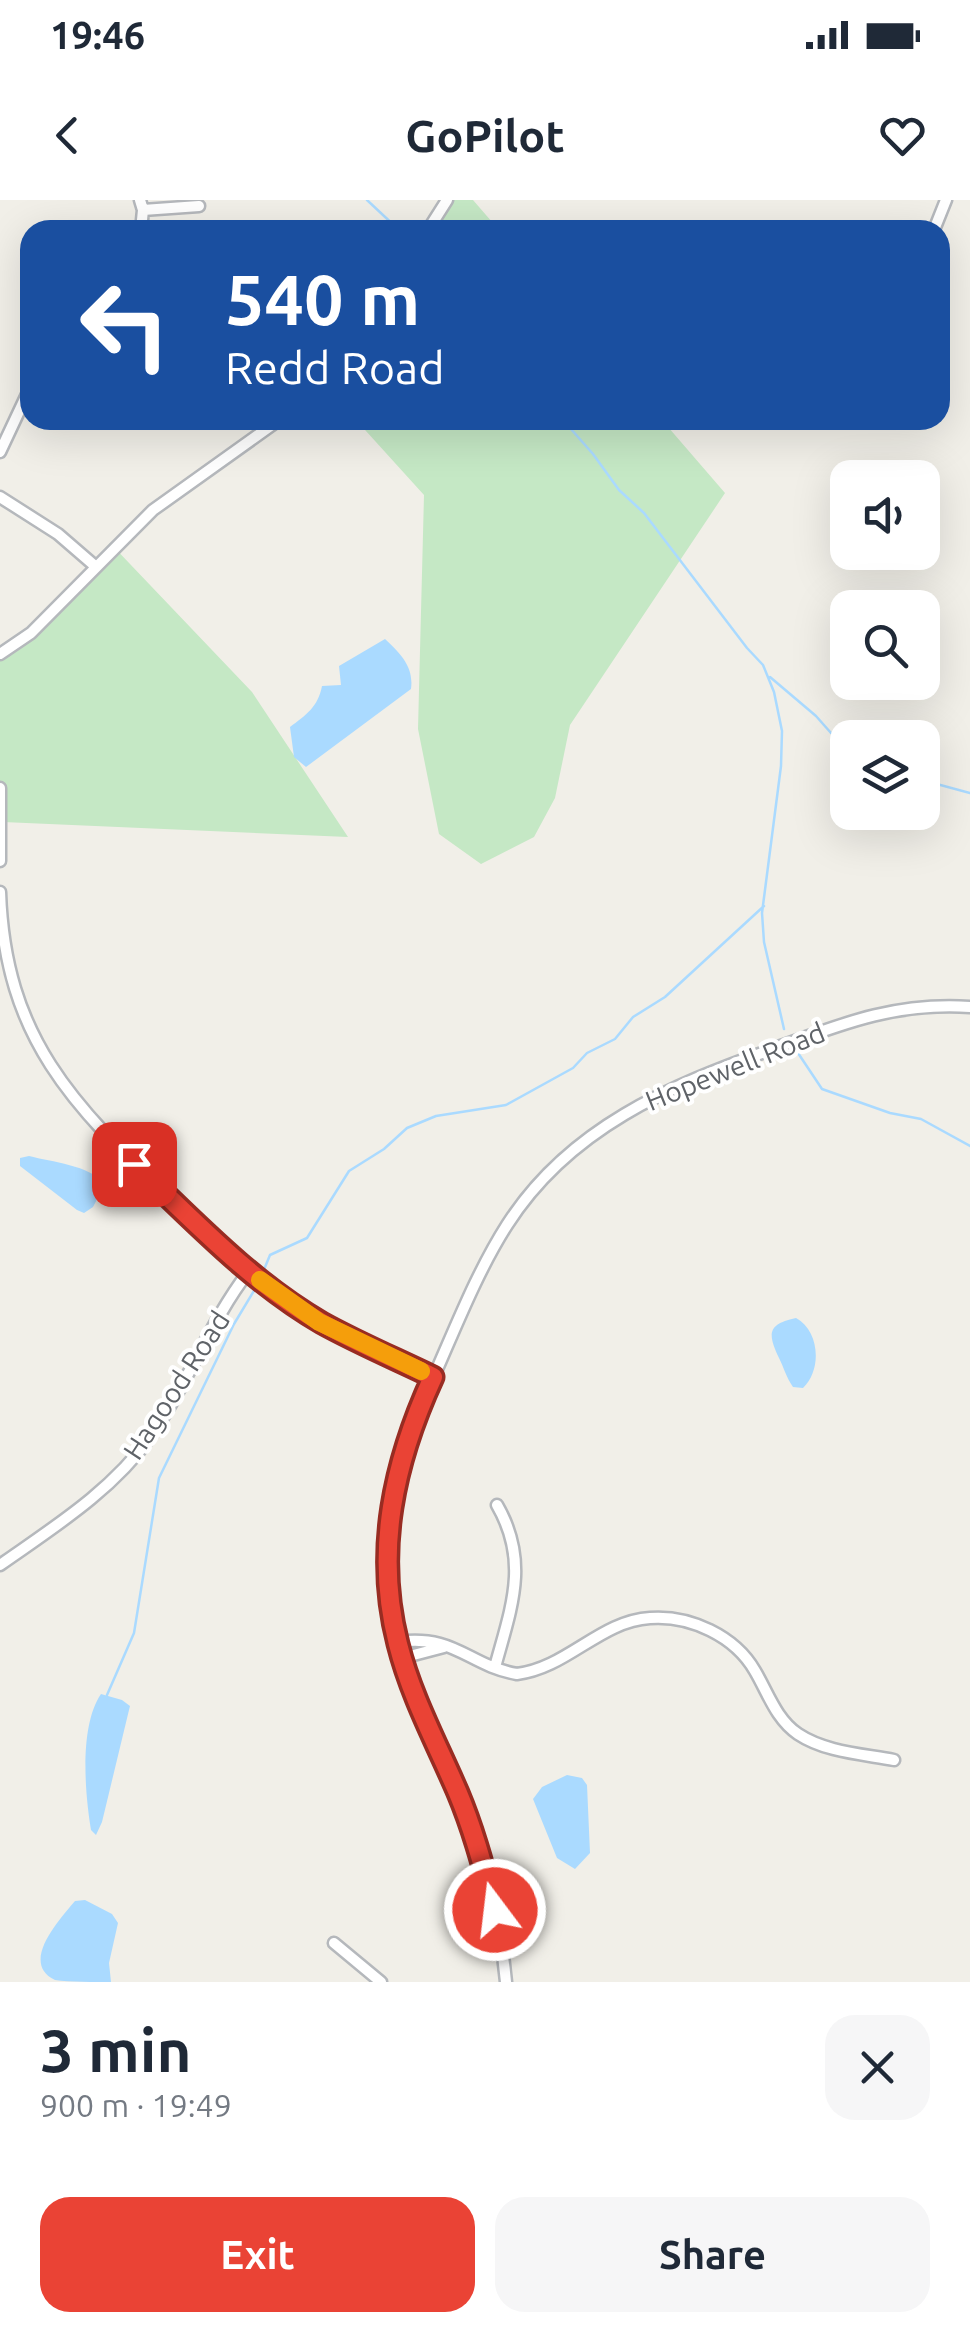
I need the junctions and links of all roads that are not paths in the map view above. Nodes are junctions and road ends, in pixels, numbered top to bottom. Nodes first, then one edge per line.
1 (141, 205) edge
2 (199, 206) dead end
3 (20, 409) edge
4 (266, 430) edge
5 (0, 452) edge
6 (0, 498) edge
7 (95, 566) junction
8 (0, 654) edge
9 (0, 788) edge
10 (0, 860) edge
11 (0, 892) edge
12 (970, 1007) edge
13 (250, 1271) junction
14 (433, 1377) junction
15 (497, 1505) dead end
16 (0, 1565) edge
17 (397, 1642) junction
18 (450, 1645) junction
19 (402, 1658) junction
20 (496, 1667) junction
21 (894, 1760) dead end
22 (334, 1944) dead end
23 (381, 1982) edge
24 (506, 1982) edge

1 - 2 street
3 - 5 street
4 - 7 street
6 - 7 street
7 - 8 street
9 - 10 street
11 - 13 street
12 - 14 street, Hopewell Road
13 - 14 street
13 - 16 street, Hagood Road
14 - 17 street, Hopewell Road
15 - 20 street
17 - 18 street
17 - 19 street, Hopewell Road
18 - 19 street
18 - 20 street
19 - 24 street, Hopewell Road
20 - 21 street
22 - 23 street

